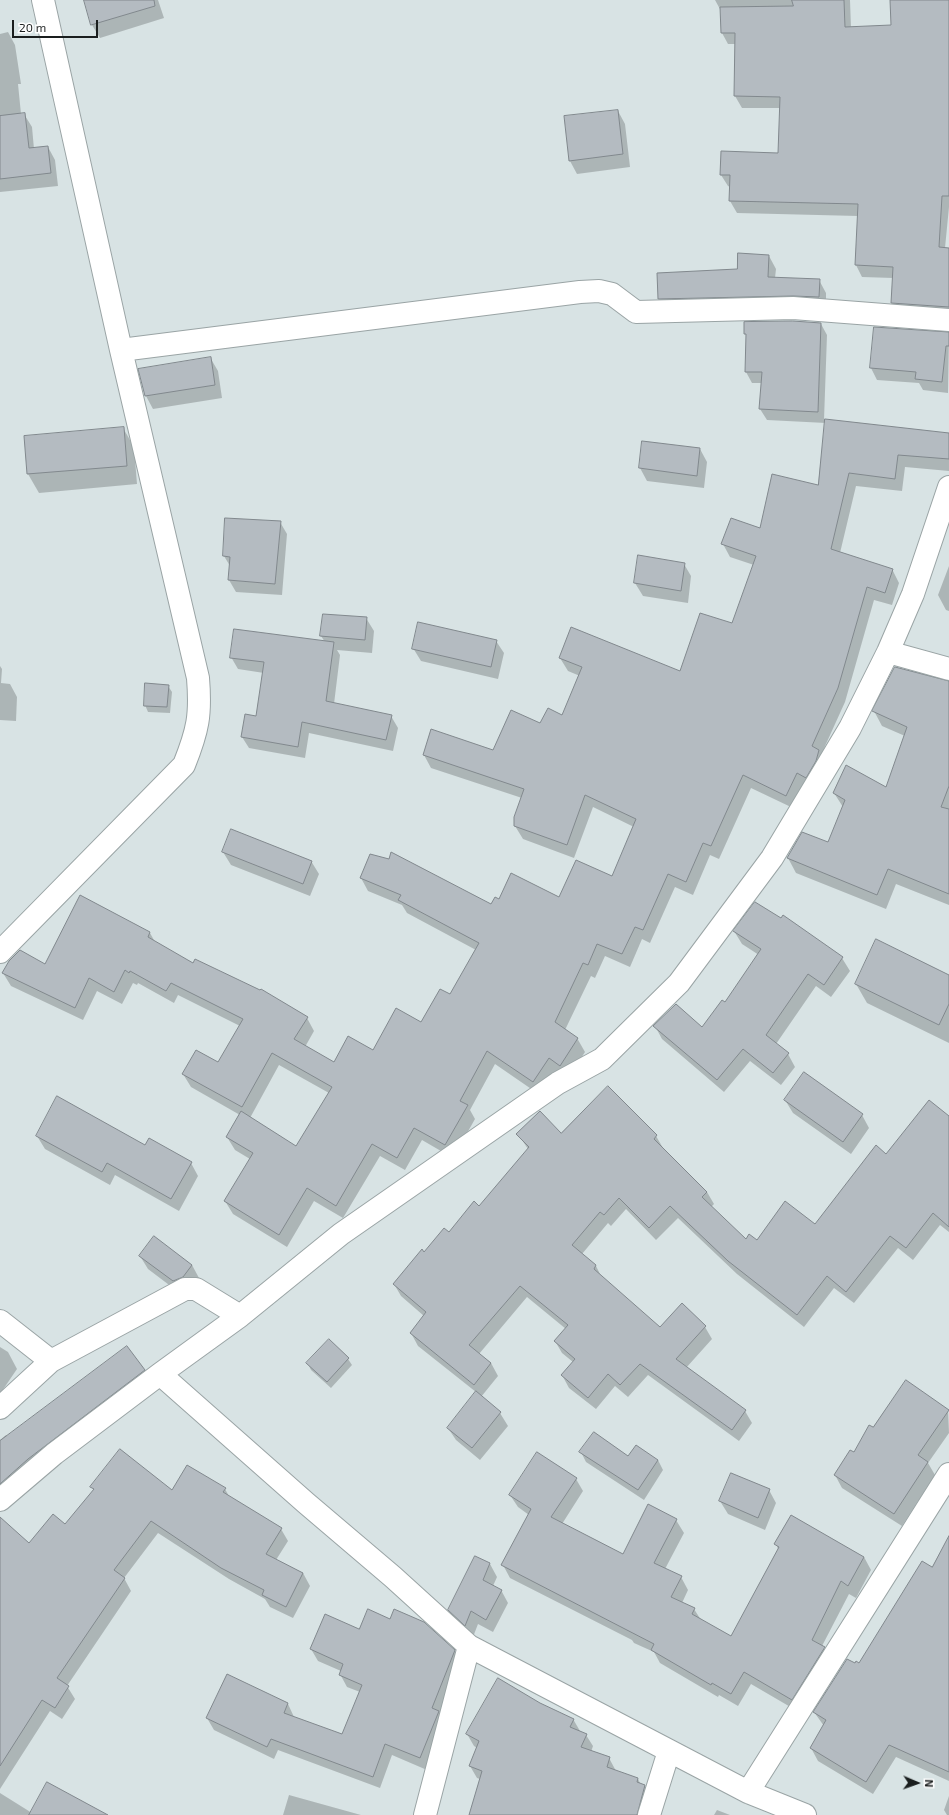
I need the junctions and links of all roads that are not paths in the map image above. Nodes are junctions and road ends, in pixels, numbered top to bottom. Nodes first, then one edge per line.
1 (43, 0) edge
2 (949, 320) edge
3 (121, 350) junction
4 (949, 487) edge
5 (888, 652) junction
6 (949, 669) edge
7 (0, 952) edge
8 (240, 1316) junction
9 (0, 1321) edge
10 (51, 1361) junction
11 (160, 1374) junction
12 (0, 1408) edge
13 (949, 1474) edge
14 (0, 1500) edge
15 (470, 1646) junction
16 (669, 1751) junction
17 (748, 1792) junction
18 (425, 1815) edge
19 (649, 1815) edge
20 (805, 1815) edge

1 - 3 street
2 - 3 street
3 - 7 street
4 - 5 street
5 - 6 street
5 - 8 street
8 - 10 street
8 - 11 street
9 - 10 street
10 - 12 street
11 - 14 street
11 - 15 street
13 - 17 street
15 - 16 street
15 - 18 street
16 - 17 street
16 - 19 street
17 - 20 street

